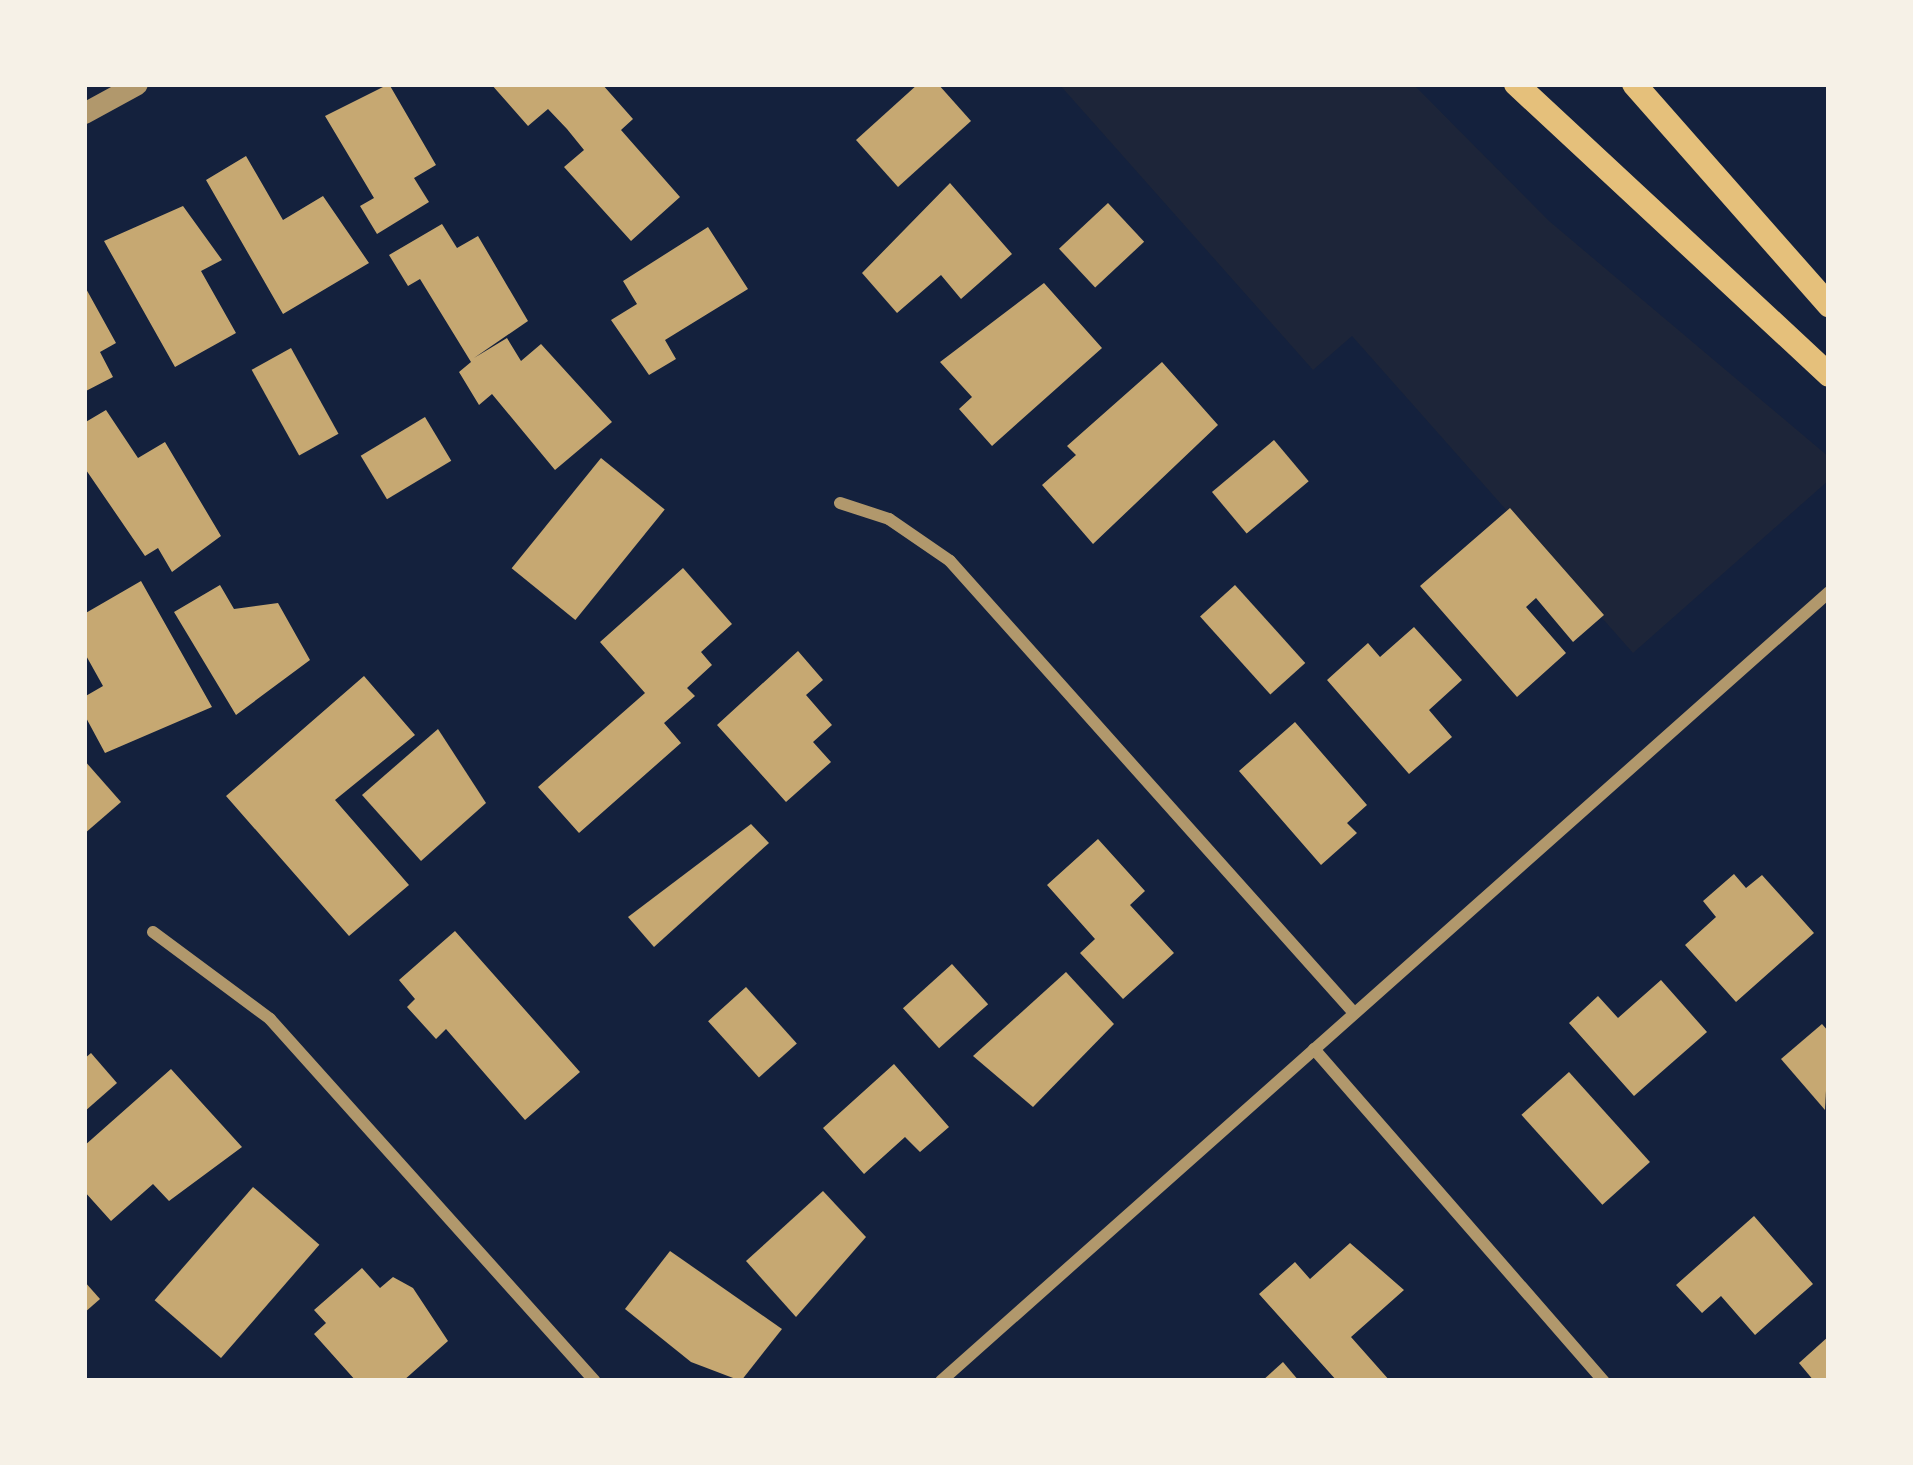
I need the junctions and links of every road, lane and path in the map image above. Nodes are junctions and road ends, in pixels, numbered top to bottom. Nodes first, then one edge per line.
1 (136, 84) edge
2 (1516, 84) edge
3 (1634, 84) edge
4 (84, 113) edge
5 (1829, 305) edge
6 (1829, 375) edge
7 (840, 503) dead end
8 (1829, 592) edge
9 (153, 932) dead end
10 (1354, 1013) junction
11 (1315, 1049) junction
12 (595, 1381) edge
13 (941, 1381) edge
14 (1604, 1381) edge

1 - 4 street
2 - 6 main road
3 - 5 main road
7 - 10 street
8 - 10 street
9 - 12 street
10 - 11 street
11 - 13 street
11 - 14 street

